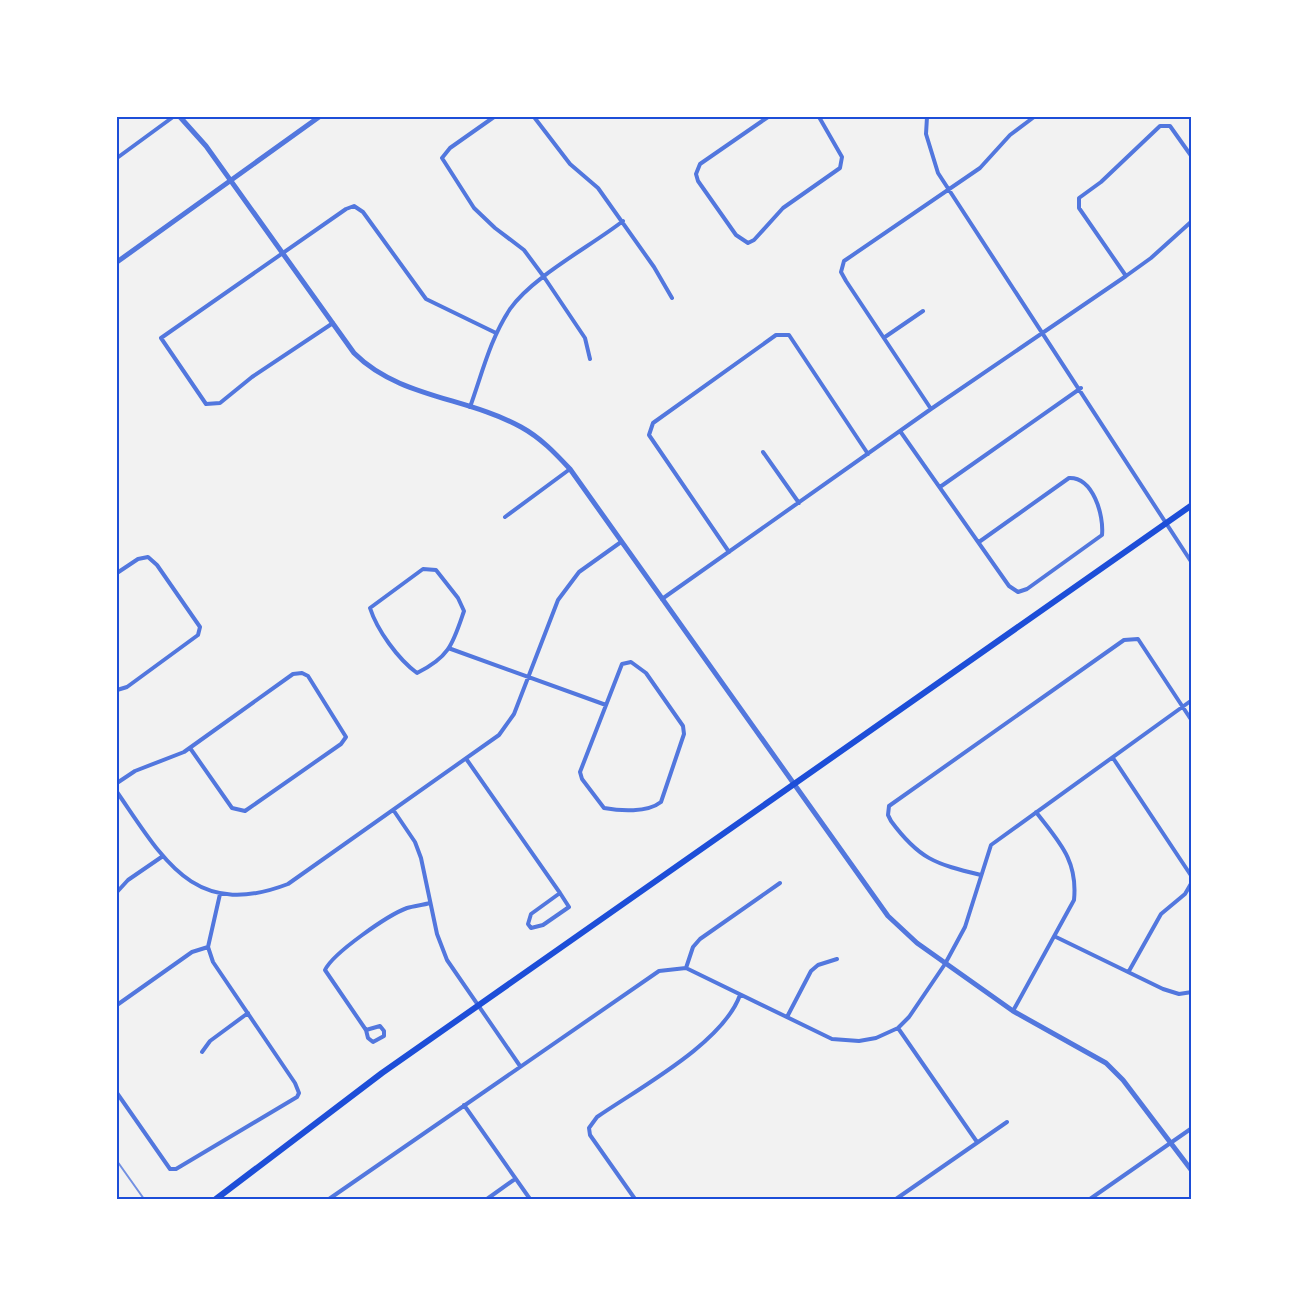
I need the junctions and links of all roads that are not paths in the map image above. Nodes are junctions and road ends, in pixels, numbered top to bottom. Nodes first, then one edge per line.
1 (173, 117) edge
2 (180, 117) edge
3 (319, 117) edge
4 (494, 117) edge
5 (534, 117) edge
6 (768, 117) edge
7 (819, 117) edge
8 (927, 117) edge
9 (1034, 117) edge
10 (1192, 157) edge
11 (117, 158) edge
12 (231, 179) junction
13 (948, 189) junction
14 (623, 221) junction
15 (1192, 221) edge
16 (281, 253) junction
17 (117, 262) edge
18 (1126, 276) junction
19 (544, 277) junction
20 (672, 298) dead end
21 (923, 311) dead end
22 (333, 323) junction
23 (1043, 331) junction
24 (496, 333) junction
25 (885, 338) junction
26 (590, 359) dead end
27 (1081, 388) junction
28 (470, 407) junction
29 (931, 409) junction
30 (900, 431) junction
31 (763, 452) dead end
32 (868, 454) junction
33 (570, 469) junction
34 (940, 487) junction
35 (799, 503) junction
36 (1192, 505) edge
37 (506, 518) dead end
38 (1166, 523) junction
39 (623, 541) junction
40 (979, 542) junction
41 (729, 552) junction
42 (1192, 562) edge
43 (117, 573) edge
44 (662, 599) junction
45 (451, 648) junction
46 (529, 676) junction
47 (117, 690) edge
48 (1192, 700) edge
49 (606, 705) junction
50 (1182, 707) junction
51 (1192, 721) edge
52 (190, 748) junction
53 (1113, 758) junction
54 (467, 760) junction
55 (117, 783) edge
56 (794, 785) junction
57 (117, 792) edge
58 (394, 811) junction
59 (1036, 812) junction
60 (163, 856) junction
61 (981, 875) junction
62 (1192, 879) edge
63 (780, 883) dead end
64 (117, 892) edge
65 (560, 893) junction
66 (220, 894) junction
67 (430, 903) junction
68 (1056, 937) junction
69 (208, 947) junction
70 (837, 959) dead end
71 (945, 964) junction
72 (686, 968) junction
73 (1129, 971) junction
74 (1192, 992) edge
75 (741, 995) junction
76 (117, 1005) edge
77 (479, 1006) junction
78 (1013, 1011) junction
79 (248, 1013) junction
80 (787, 1017) junction
81 (898, 1028) junction
82 (366, 1030) junction
83 (202, 1052) dead end
84 (520, 1066) junction
85 (117, 1093) edge
86 (464, 1105) junction
87 (1008, 1122) dead end
88 (1192, 1128) edge
89 (977, 1142) junction
90 (1170, 1143) junction
91 (1192, 1170) edge
92 (516, 1179) junction
93 (216, 1199) edge
94 (329, 1199) edge
95 (487, 1199) edge
96 (530, 1199) edge
97 (635, 1199) edge
98 (896, 1199) edge
99 (1090, 1199) edge

1 - 11 street
2 - 12 street
3 - 12 street
4 - 19 street
5 - 14 street
6 - 7 street
8 - 13 street
9 - 13 street
10 - 18 street
12 - 16 street
12 - 17 street
13 - 23 street
13 - 25 street
14 - 19 street
14 - 20 street
15 - 18 street
16 - 22 street
16 - 22 street
16 - 24 street
18 - 23 street
19 - 24 street
19 - 26 street
21 - 25 street
22 - 28 street
23 - 27 street
23 - 29 street
24 - 28 street
25 - 29 street
27 - 34 street
27 - 38 street
28 - 33 street
29 - 30 street
30 - 32 street
30 - 34 street
31 - 35 street
32 - 35 street
32 - 41 street
33 - 37 street
33 - 39 street
34 - 40 street
35 - 41 street
36 - 38 main road
38 - 42 street
38 - 56 main road
39 - 44 street
39 - 46 street
40 - 40 street
41 - 44 street
43 - 47 street
44 - 56 street
45 - 45 street
45 - 46 street
46 - 49 street
46 - 54 street
48 - 50 street
49 - 49 street
50 - 51 street
50 - 53 street
50 - 61 street
52 - 52 street
52 - 55 street
53 - 59 street
53 - 62 street
54 - 58 street
54 - 65 street
56 - 71 street
56 - 77 main road
57 - 60 street
58 - 66 street
58 - 67 street
59 - 61 street
59 - 68 street
60 - 64 street
60 - 66 street
61 - 71 street
62 - 73 street
63 - 72 street
65 - 65 street
66 - 69 street
67 - 77 street
67 - 82 street
68 - 73 street
68 - 78 street
69 - 76 street
69 - 79 street
70 - 80 street
71 - 78 street
71 - 81 street
72 - 75 street
72 - 84 street
73 - 74 street
75 - 80 street
75 - 97 street
77 - 84 street
77 - 93 main road
78 - 90 street
79 - 83 street
79 - 85 street
80 - 81 street
81 - 89 street
82 - 82 street
84 - 86 street
86 - 92 street
86 - 94 street
87 - 89 street
88 - 90 street
89 - 98 street
90 - 91 street
90 - 99 street
92 - 95 street
92 - 96 street

